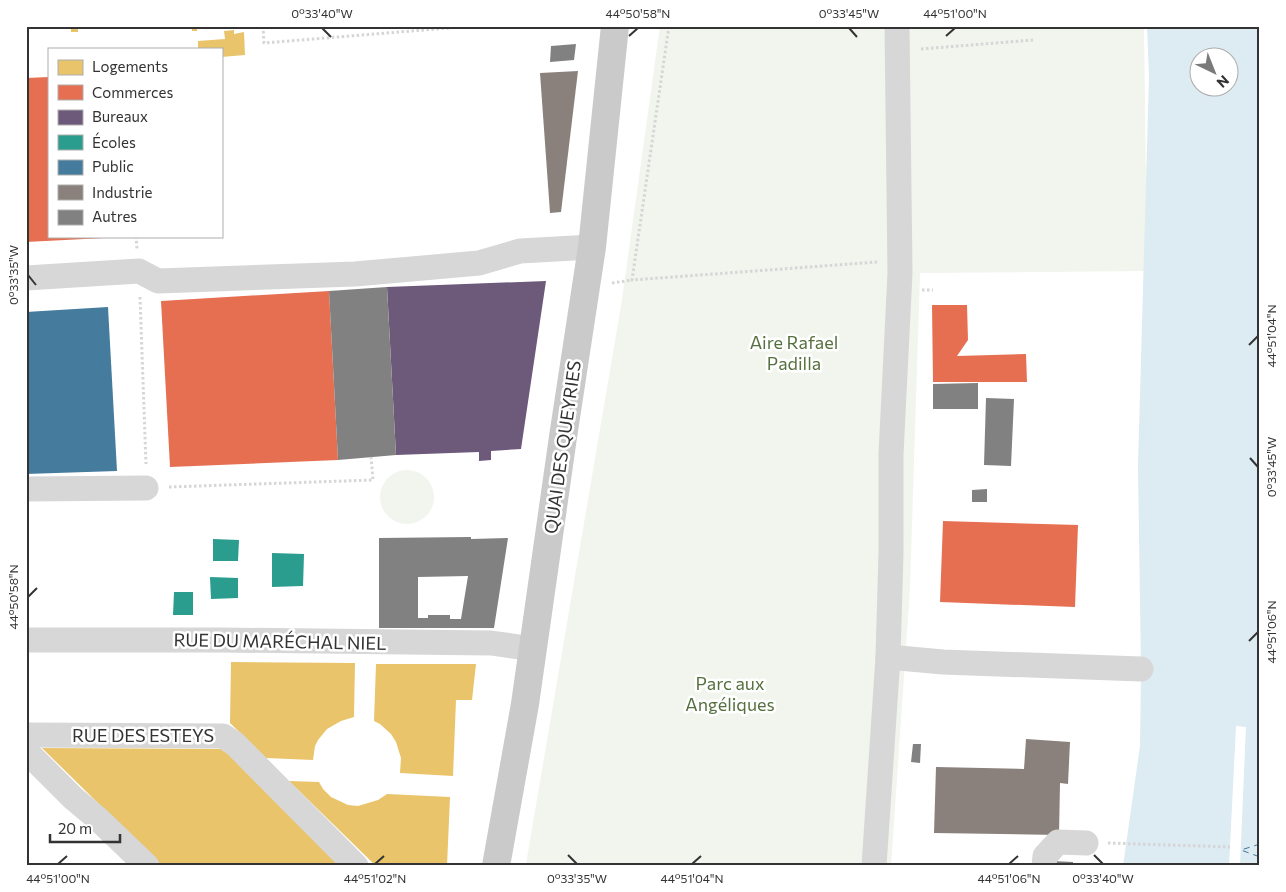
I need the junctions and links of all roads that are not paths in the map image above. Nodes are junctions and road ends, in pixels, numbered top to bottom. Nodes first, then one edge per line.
1 (615, 26) edge
2 (898, 26) edge
3 (592, 247) junction
4 (26, 278) edge
5 (146, 488) road end
6 (26, 489) edge
7 (26, 640) edge
8 (533, 649) junction
9 (888, 657) junction
10 (1140, 669) dead end
11 (26, 735) edge
12 (26, 751) edge
13 (1086, 843) dead end
14 (146, 866) edge
15 (356, 866) edge
16 (496, 866) edge
17 (874, 866) edge
18 (1044, 866) edge

1 - 3 main road, QUAI DES QUEYRIES
2 - 9 street
3 - 4 street
3 - 8 main road, QUAI DES QUEYRIES
5 - 6 street
7 - 8 street, RUE DU MARÉCHAL NIEL
8 - 16 main road, QUAI DES QUEYRIES
9 - 10 street
9 - 17 street
11 - 15 street, RUE DES ESTEYS
12 - 14 street
13 - 18 street

